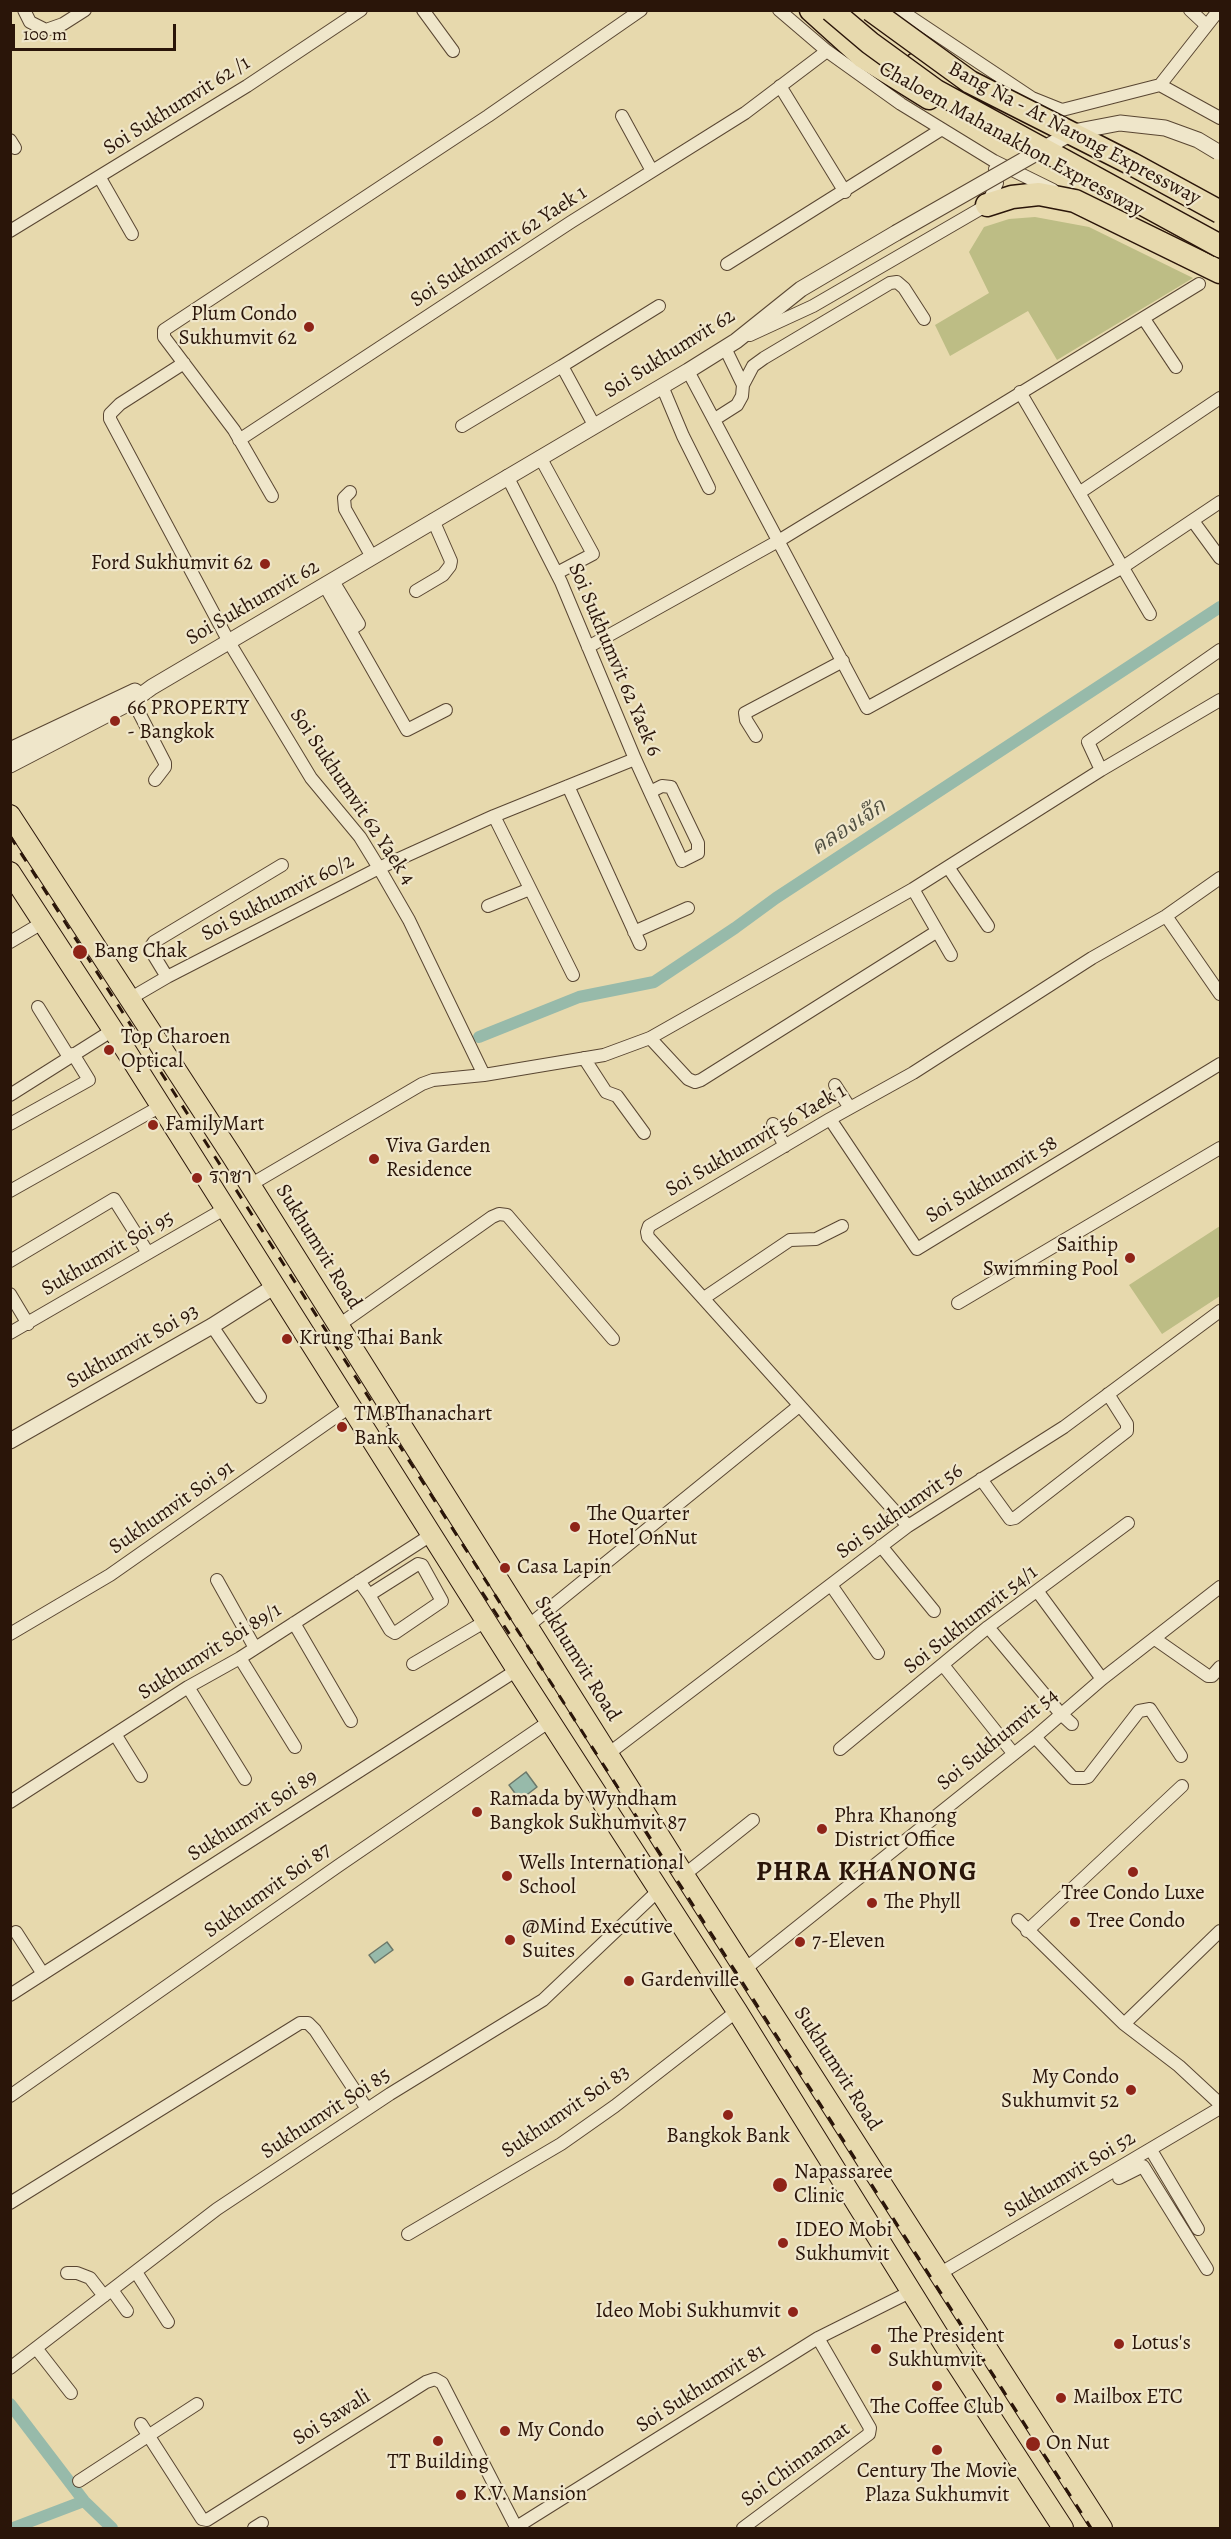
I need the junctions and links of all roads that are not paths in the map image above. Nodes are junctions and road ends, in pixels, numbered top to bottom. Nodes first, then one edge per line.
1 (24, 10) edge
2 (86, 10) edge
3 (361, 10) edge
4 (423, 10) edge
5 (641, 10) edge
6 (779, 10) edge
7 (811, 10) edge
8 (831, 10) edge
9 (842, 10) edge
10 (871, 10) edge
11 (900, 10) edge
12 (1190, 10) edge
13 (1219, 10) edge
14 (1206, 25) junction
15 (453, 51) dead end
16 (827, 51) junction
17 (1160, 85) junction
18 (780, 86) junction
19 (622, 116) dead end
20 (1221, 118) edge
21 (942, 129) junction
22 (1219, 153) edge
23 (994, 161) junction
24 (652, 171) junction
25 (100, 178) junction
26 (845, 192) junction
27 (1075, 201) junction
28 (987, 205) junction
29 (1221, 212) edge
30 (1221, 228) edge
31 (10, 231) edge
32 (132, 234) dead end
33 (1221, 246) edge
34 (1221, 256) edge
35 (727, 264) dead end
36 (1221, 272) edge
37 (1199, 284) dead end
38 (659, 306) dead end
39 (924, 319) dead end
40 (1144, 319) junction
41 (730, 344) junction
42 (183, 363) junction
43 (562, 366) junction
44 (1176, 367) dead end
45 (688, 371) junction
46 (743, 385) junction
47 (663, 386) junction
48 (1020, 392) junction
49 (1221, 398) edge
50 (715, 418) junction
51 (594, 425) junction
52 (462, 426) dead end
53 (239, 440) junction
54 (540, 457) junction
55 (507, 476) junction
56 (710, 488) dead end
57 (350, 492) dead end
58 (1079, 493) junction
59 (272, 496) dead end
60 (1221, 502) edge
61 (433, 520) junction
62 (1193, 521) junction
63 (780, 540) junction
64 (372, 557) junction
65 (1221, 558) edge
66 (1123, 567) junction
67 (557, 573) junction
68 (329, 584) junction
69 (416, 591) dead end
70 (1150, 614) dead end
71 (229, 642) junction
72 (588, 646) junction
73 (1221, 650) edge
74 (843, 661) junction
75 (152, 687) junction
76 (1221, 700) edge
77 (133, 701) junction
78 (446, 710) dead end
79 (756, 736) dead end
80 (10, 750) edge
81 (635, 759) junction
82 (10, 765) edge
83 (1101, 770) junction
84 (155, 780) dead end
85 (568, 786) junction
86 (650, 792) junction
87 (10, 815) edge
88 (494, 816) junction
89 (282, 865) dead end
90 (948, 867) junction
91 (380, 868) junction
92 (10, 872) edge
93 (1221, 878) edge
94 (530, 889) junction
95 (913, 889) junction
96 (488, 906) dead end
97 (688, 908) dead end
98 (1166, 916) junction
99 (42, 923) junction
100 (988, 926) dead end
101 (634, 932) junction
102 (936, 932) junction
103 (10, 942) edge
104 (640, 945) dead end
105 (951, 955) dead end
106 (573, 975) dead end
107 (167, 976) junction
108 (1221, 994) edge
109 (131, 998) junction
110 (38, 1006) dead end
111 (113, 1030) junction
112 (650, 1038) junction
113 (71, 1056) junction
114 (584, 1058) junction
115 (1221, 1064) edge
116 (484, 1075) junction
117 (836, 1085) dead end
118 (10, 1095) edge
119 (161, 1106) junction
120 (850, 1108) junction
121 (830, 1119) junction
122 (10, 1124) edge
123 (773, 1125) dead end
124 (644, 1134) dead end
125 (785, 1146) junction
126 (1221, 1148) edge
127 (250, 1185) junction
128 (10, 1191) edge
129 (226, 1208) junction
130 (842, 1226) dead end
131 (148, 1253) junction
132 (10, 1261) edge
133 (274, 1286) junction
134 (10, 1294) edge
135 (704, 1298) junction
136 (958, 1303) dead end
137 (1221, 1311) edge
138 (28, 1324) junction
139 (339, 1325) junction
140 (212, 1326) junction
141 (10, 1333) edge
142 (613, 1339) dead end
143 (1108, 1394) junction
144 (260, 1397) dead end
145 (351, 1406) junction
146 (799, 1406) junction
147 (10, 1441) edge
148 (981, 1479) junction
149 (1128, 1523) dead end
150 (908, 1526) junction
151 (431, 1535) junction
152 (881, 1546) junction
153 (217, 1580) dead end
154 (359, 1581) junction
155 (831, 1585) junction
156 (1221, 1587) edge
157 (504, 1588) junction
158 (1038, 1592) junction
159 (369, 1595) junction
160 (934, 1611) dead end
161 (481, 1614) junction
162 (294, 1623) junction
163 (528, 1626) junction
164 (988, 1628) junction
165 (10, 1634) edge
166 (1155, 1639) junction
167 (255, 1648) junction
168 (878, 1653) dead end
169 (240, 1658) junction
170 (413, 1664) dead end
171 (943, 1665) junction
172 (1221, 1667) edge
173 (517, 1670) junction
174 (1102, 1679) junction
175 (188, 1687) junction
176 (1060, 1713) junction
177 (351, 1721) dead end
178 (550, 1721) junction
179 (1072, 1724) dead end
180 (115, 1734) junction
181 (1035, 1737) junction
182 (296, 1747) dead end
183 (840, 1749) dead end
184 (1012, 1753) junction
185 (608, 1754) junction
186 (1181, 1756) dead end
187 (141, 1776) dead end
188 (245, 1779) dead end
189 (1182, 1786) dead end
190 (10, 1802) edge
191 (753, 1820) dead end
192 (684, 1875) junction
193 (658, 1890) junction
194 (1018, 1920) dead end
195 (1027, 1931) junction
196 (1221, 1931) edge
197 (16, 1932) dead end
198 (745, 1969) junction
199 (43, 1974) junction
200 (10, 1995) edge
201 (737, 2011) junction
202 (1124, 2024) junction
203 (10, 2096) edge
204 (1221, 2106) edge
205 (367, 2109) junction
206 (1151, 2150) junction
207 (1119, 2178) dead end
208 (10, 2203) edge
209 (1198, 2229) dead end
210 (408, 2234) dead end
211 (1207, 2269) dead end
212 (136, 2272) junction
213 (68, 2273) dead end
214 (939, 2274) junction
215 (912, 2291) junction
216 (108, 2293) junction
217 (127, 2311) dead end
218 (168, 2322) dead end
219 (818, 2338) junction
220 (36, 2348) junction
221 (10, 2368) edge
222 (71, 2393) dead end
223 (197, 2404) dead end
224 (141, 2424) dead end
225 (149, 2436) junction
226 (79, 2481) dead end
227 (515, 2528) edge
228 (743, 2529) edge
229 (1063, 2529) edge
230 (1102, 2529) edge

1 - 2 street
3 - 25 street, Soi Sukhumvit 62 /1
4 - 15 street
5 - 42 street
6 - 16 street
7 - 34 highway, Chaloem Mahanakhon Expressway
8 - 33 highway, Bang Na - At Narong Expressway, bridge
9 - 30 highway, Chaloem Mahanakhon Expressway
10 - 29 highway, Bang Na - At Narong Expressway, bridge
11 - 17 street
12 - 14 street
13 - 14 street
14 - 17 street
16 - 18 street, Soi Sukhumvit 62 Yaek 1
16 - 21 street
17 - 20 street
18 - 24 street, Soi Sukhumvit 62 Yaek 1
18 - 26 street
19 - 24 street
21 - 23 street
21 - 26 street
22 - 41 street, Soi Sukhumvit 62, bridge
23 - 27 street
23 - 28 street
24 - 53 street, Soi Sukhumvit 62 Yaek 1
25 - 31 street, Soi Sukhumvit 62 /1
25 - 32 street
26 - 35 street
27 - 28 highway
27 - 36 highway
28 - 41 street
37 - 40 street
38 - 43 street
39 - 46 street
40 - 44 street
40 - 48 street
41 - 45 street, Soi Sukhumvit 62
41 - 46 street
42 - 53 street
42 - 71 street
43 - 51 street
43 - 52 street
45 - 47 street, Soi Sukhumvit 62
45 - 50 street
46 - 50 street
47 - 51 street, Soi Sukhumvit 62
47 - 56 street
48 - 58 street
48 - 63 street
49 - 58 street
50 - 63 street
51 - 54 street, Soi Sukhumvit 62
53 - 59 street
54 - 55 street, Soi Sukhumvit 62
54 - 67 street
55 - 61 street, Soi Sukhumvit 62
55 - 67 street, Soi Sukhumvit 62 Yaek 6
57 - 64 street
58 - 66 street
60 - 62 street
61 - 64 street, Soi Sukhumvit 62
61 - 69 street
62 - 65 street
62 - 66 street
63 - 72 street
63 - 74 street
64 - 68 street, Soi Sukhumvit 62
66 - 70 street
66 - 74 street
67 - 72 street, Soi Sukhumvit 62 Yaek 6
68 - 71 street, Soi Sukhumvit 62
68 - 78 street
71 - 75 street, Soi Sukhumvit 62
71 - 91 street, Soi Sukhumvit 62 Yaek 4
72 - 81 street, Soi Sukhumvit 62 Yaek 6
73 - 83 street
74 - 79 street
75 - 77 street, Soi Sukhumvit 62
75 - 80 street, Soi Sukhumvit 62
76 - 83 street
77 - 82 street, Soi Sukhumvit 62
77 - 84 street
81 - 85 street, Soi Sukhumvit 60/2
81 - 86 street, Soi Sukhumvit 62 Yaek 6
83 - 90 street
85 - 88 street, Soi Sukhumvit 60/2
85 - 101 street
86 - 86 street, Soi Sukhumvit 62 Yaek 6
87 - 109 main road, Sukhumvit Road
88 - 91 street, Soi Sukhumvit 60/2
88 - 94 street
89 - 107 street
90 - 95 street
90 - 100 street
91 - 107 street, Soi Sukhumvit 60/2
91 - 116 street, Soi Sukhumvit 62 Yaek 4
92 - 99 main road
93 - 98 street, Soi Sukhumvit 56 Yaek 1
94 - 96 street
94 - 106 street
95 - 102 street
95 - 112 street
97 - 101 street
98 - 108 street
98 - 120 street, Soi Sukhumvit 56 Yaek 1
99 - 103 street
99 - 111 main road
101 - 104 street
102 - 105 street
102 - 112 street
107 - 109 street, Soi Sukhumvit 60/2
109 - 127 main road, Sukhumvit Road
110 - 113 street
111 - 113 street
111 - 119 main road
112 - 114 street
113 - 118 street
113 - 122 street
114 - 116 street
114 - 124 street
115 - 121 street, Soi Sukhumvit 58
116 - 127 street
117 - 120 street
119 - 128 street
119 - 129 main road
120 - 121 street, Soi Sukhumvit 56 Yaek 1
121 - 125 street, Soi Sukhumvit 56 Yaek 1
123 - 125 street
125 - 135 street, Soi Sukhumvit 56 Yaek 1
126 - 136 street
127 - 139 main road, Sukhumvit Road
129 - 131 street, Sukhumvit Soi 95
129 - 133 main road
130 - 135 street
131 - 132 street
131 - 138 street, Sukhumvit Soi 95
133 - 140 street, Sukhumvit Soi 93
133 - 145 main road
134 - 138 street
135 - 146 street, Soi Sukhumvit 56 Yaek 1
137 - 143 street, Soi Sukhumvit 56
138 - 141 street, Sukhumvit Soi 95
139 - 142 street
139 - 157 main road, Sukhumvit Road
140 - 144 street
140 - 147 street, Sukhumvit Soi 93
143 - 148 street, Soi Sukhumvit 56
143 - 148 street
145 - 151 main road
145 - 165 street, Sukhumvit Soi 91
146 - 150 street, Soi Sukhumvit 56 Yaek 1
146 - 163 street
148 - 150 street, Soi Sukhumvit 56
149 - 158 street, Soi Sukhumvit 54/1
150 - 152 street, Soi Sukhumvit 56
151 - 154 street, Sukhumvit Soi 89/1
151 - 161 main road
152 - 155 street, Soi Sukhumvit 56
152 - 160 street
153 - 167 street
154 - 159 street
154 - 162 street, Sukhumvit Soi 89/1
155 - 168 street
155 - 185 street, Soi Sukhumvit 56
156 - 166 street, Soi Sukhumvit 54
157 - 161 main road
157 - 163 main road, Sukhumvit Road
158 - 164 street, Soi Sukhumvit 54/1
158 - 174 street
159 - 159 street
161 - 170 street
161 - 173 main road
162 - 167 street, Sukhumvit Soi 89/1
162 - 177 street
163 - 185 main road, Sukhumvit Road
164 - 171 street, Soi Sukhumvit 54/1
164 - 176 street
166 - 172 street
166 - 174 street, Soi Sukhumvit 54
167 - 169 street, Sukhumvit Soi 89/1
169 - 175 street, Sukhumvit Soi 89/1
169 - 182 street
171 - 183 street, Soi Sukhumvit 54/1
171 - 184 street
173 - 178 main road
173 - 199 street, Sukhumvit Soi 89
174 - 176 street, Soi Sukhumvit 54
175 - 180 street, Sukhumvit Soi 89/1
175 - 188 street
176 - 179 street
176 - 181 street, Soi Sukhumvit 54
178 - 193 main road
178 - 203 street, Sukhumvit Soi 87
180 - 187 street
180 - 190 street, Sukhumvit Soi 89/1
181 - 184 street, Soi Sukhumvit 54
181 - 186 street
184 - 198 street, Soi Sukhumvit 54
185 - 192 main road, Sukhumvit Road
189 - 195 street
191 - 192 street
192 - 198 main road, Sukhumvit Road
193 - 201 main road
193 - 205 street, Sukhumvit Soi 85
194 - 195 street
195 - 202 street
196 - 202 street
197 - 199 street
198 - 214 main road, Sukhumvit Road
199 - 200 street, Sukhumvit Soi 89
201 - 210 street, Sukhumvit Soi 83
201 - 215 main road
202 - 204 street
204 - 206 street, Sukhumvit Soi 52
205 - 208 street
205 - 212 street, Sukhumvit Soi 85
206 - 209 street
206 - 214 street, Sukhumvit Soi 52
207 - 211 street
212 - 216 street, Sukhumvit Soi 85
212 - 218 street
213 - 216 street
214 - 215 main road
214 - 230 main road, Sukhumvit Road
215 - 219 street, Soi Sukhumvit 81
215 - 229 main road
216 - 217 street
216 - 220 street, Sukhumvit Soi 85
219 - 227 street, Soi Sukhumvit 81
219 - 228 street, Soi Chinnamat
220 - 221 street, Sukhumvit Soi 85
220 - 222 street
223 - 225 street
224 - 225 street, Soi Sawali
225 - 226 street
225 - 227 street, Soi Sawali

